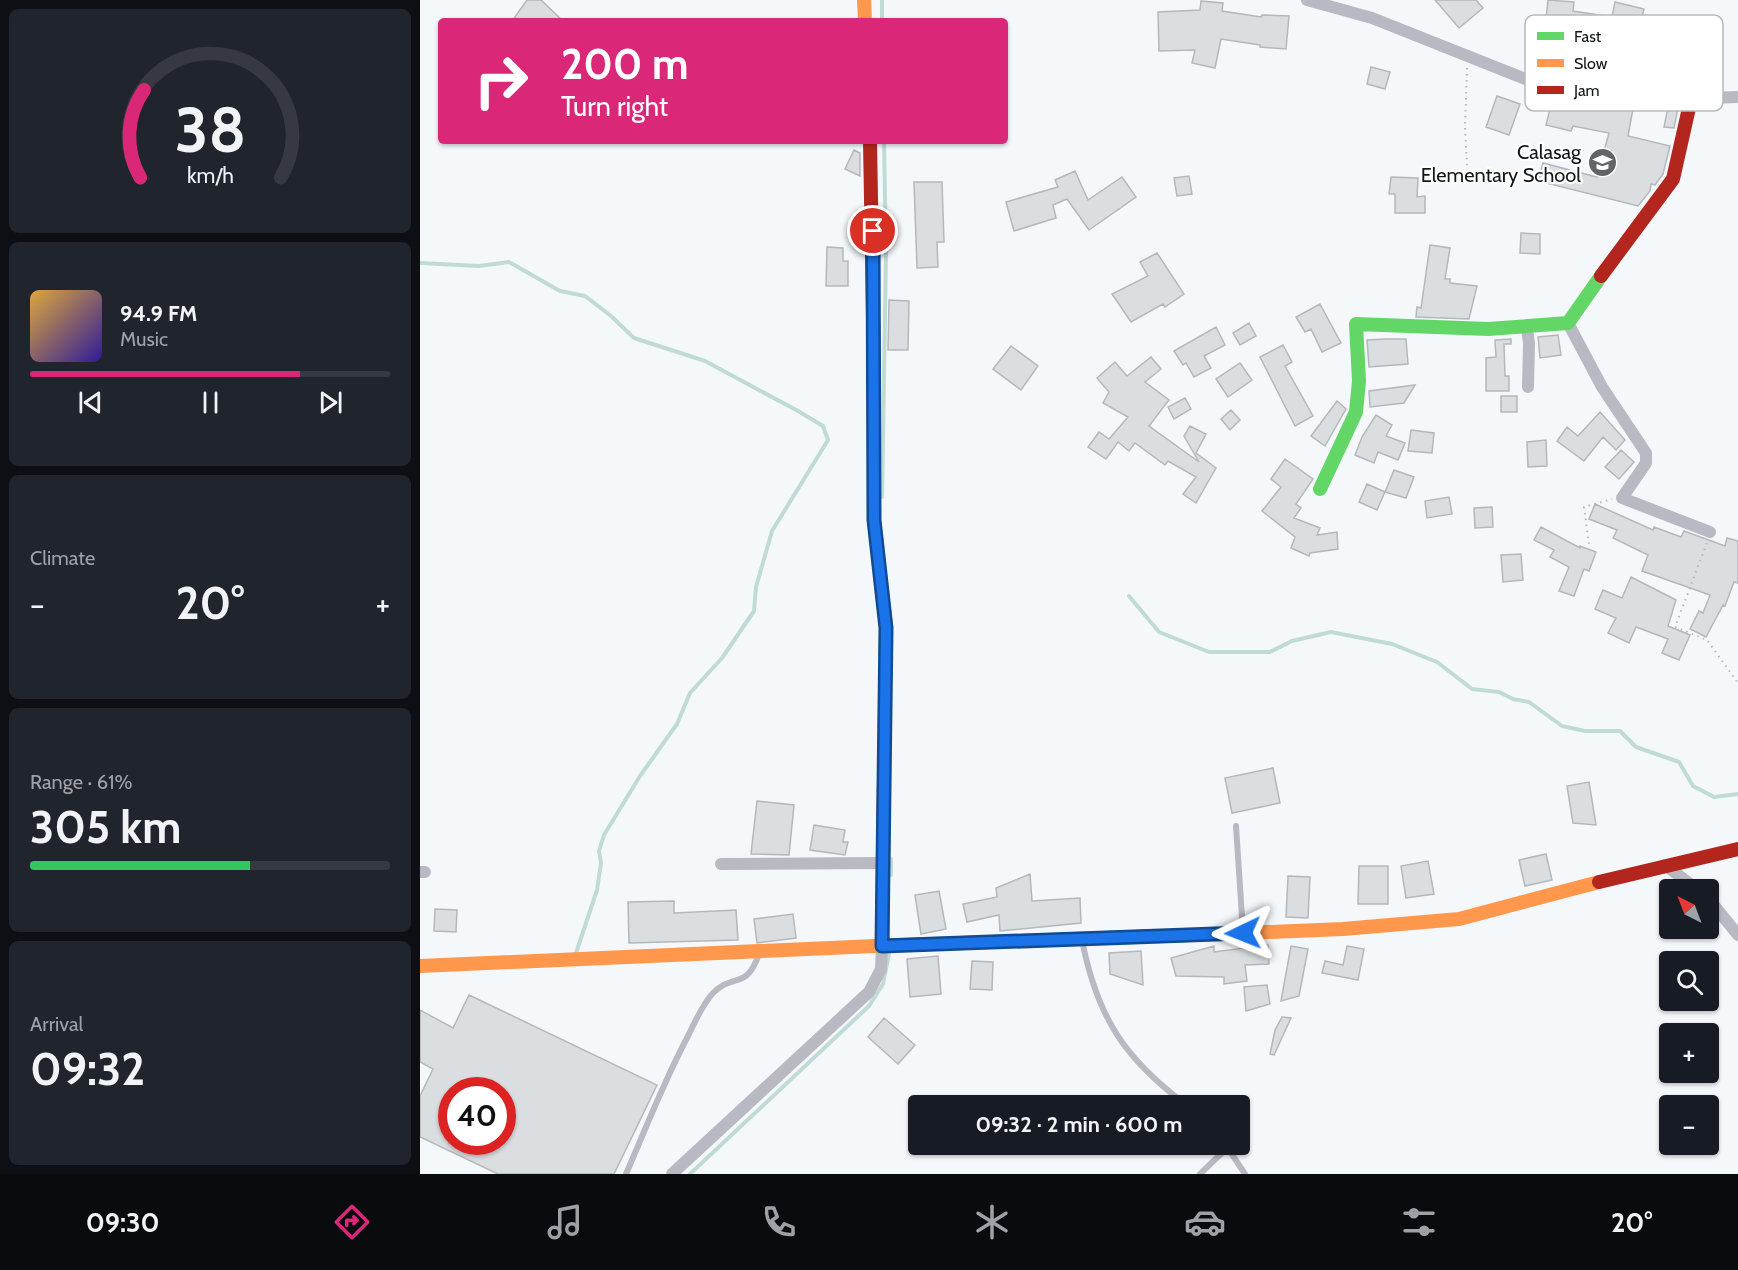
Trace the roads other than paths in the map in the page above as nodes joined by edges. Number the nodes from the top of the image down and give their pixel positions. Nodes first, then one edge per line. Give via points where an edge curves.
1 (864, 0) edge
2 (1307, 0) edge
3 (865, 18) edge
4 (1525, 79) edge
5 (1738, 97) edge
6 (1723, 98) edge
7 (1688, 111) edge
8 (870, 144) edge
9 (1568, 322) junction
10 (1527, 329) junction
11 (1528, 387) dead end
12 (1320, 489) dead end
13 (1710, 532) road end
14 (1236, 826) dead end
15 (1738, 849) edge
16 (882, 863) junction
17 (721, 864) dead end
18 (1665, 865) junction
19 (1683, 879) edge
20 (1719, 912) edge
21 (1243, 933) junction
22 (1738, 935) edge
23 (1081, 939) junction
24 (882, 946) junction
25 (759, 953) junction
26 (420, 966) edge
27 (1174, 1095) edge
28 (1218, 1155) edge
29 (1232, 1155) edge
30 (626, 1174) edge
31 (672, 1174) edge
32 (1200, 1174) edge
33 (1245, 1174) edge

1 - 3 street
2 - 4 street via 1372,18
5 - 6 street
7 - 9 street via 1673,178
8 - 16 street via 874,520 886,628
9 - 10 street
9 - 13 street via 1602,387 1647,453 1646,463 1622,498
10 - 11 street
10 - 12 street via 1485,331 1356,324 1356,412
14 - 21 lane
15 - 18 street
16 - 17 street
16 - 24 street
18 - 19 street
18 - 21 street via 1459,919
20 - 22 street
21 - 23 street
23 - 24 street
23 - 27 lane via 1090,981 1112,1028 1134,1060
24 - 25 street
24 - 31 street via 881,969 869,992
25 - 26 street
25 - 30 lane via 747,978 726,984 714,993 697,1018 670,1070
28 - 32 lane
29 - 33 lane

